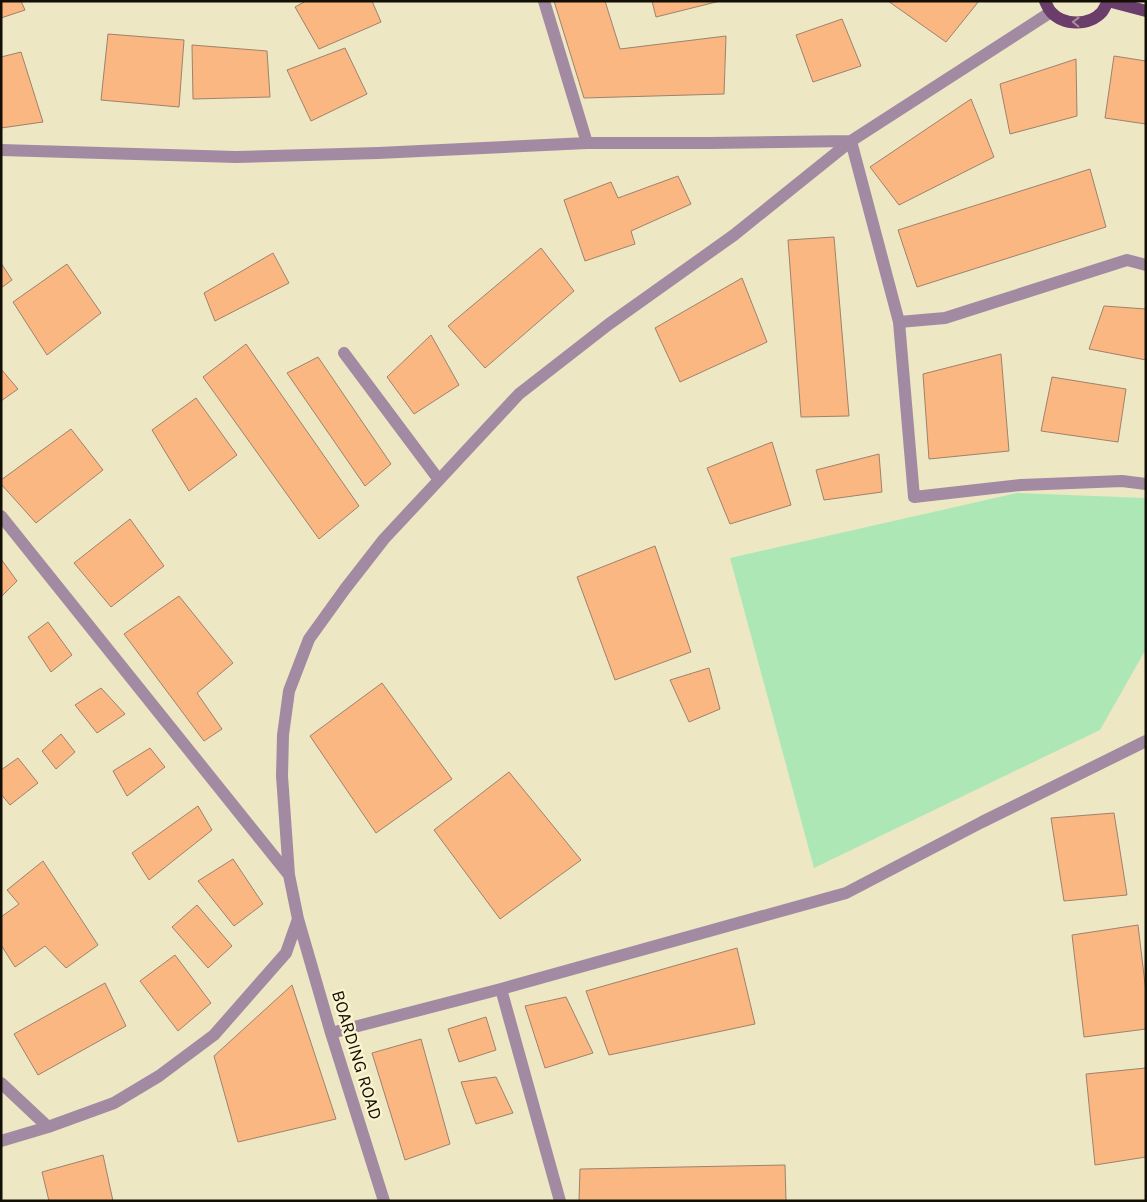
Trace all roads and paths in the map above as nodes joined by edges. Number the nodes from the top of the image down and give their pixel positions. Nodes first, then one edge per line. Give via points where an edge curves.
1 (544, 1) edge
2 (1108, 1) edge
3 (1048, 6) edge
4 (1146, 11) edge
5 (851, 141) junction
6 (587, 143) junction
7 (1, 150) edge
8 (1146, 265) edge
9 (899, 322) junction
10 (344, 353) dead end
11 (439, 480) junction
12 (1146, 484) edge
13 (1, 516) edge
14 (1146, 741) edge
15 (289, 875) junction
16 (298, 918) junction
17 (501, 989) junction
18 (331, 1033) junction
19 (1, 1083) edge
20 (48, 1127) junction
21 (1, 1141) edge
22 (384, 1201) edge
23 (560, 1201) edge

1 - 6 street
2 -> 3 main road via 1093,19 1082,23 1060,19
2 - 4 main road
3 - 5 street, BOARDING ROAD
5 - 6 street
5 - 9 street
5 - 11 street, BOARDING ROAD via 734,235 609,324 520,394
6 - 7 street via 378,154 236,156
8 - 9 street via 1127,260 945,318
9 - 12 street via 914,497 1021,485 1122,481
10 - 11 street
11 - 15 street, BOARDING ROAD via 384,540 309,639 289,691 282,735 282,776
13 - 15 street
14 - 17 street via 846,893
15 - 16 street, BOARDING ROAD
16 - 18 street, BOARDING ROAD
16 - 20 street via 286,953 214,1035 159,1076 114,1103
17 - 18 street
17 - 23 street
18 - 22 street, BOARDING ROAD
19 - 20 street
20 - 21 street

